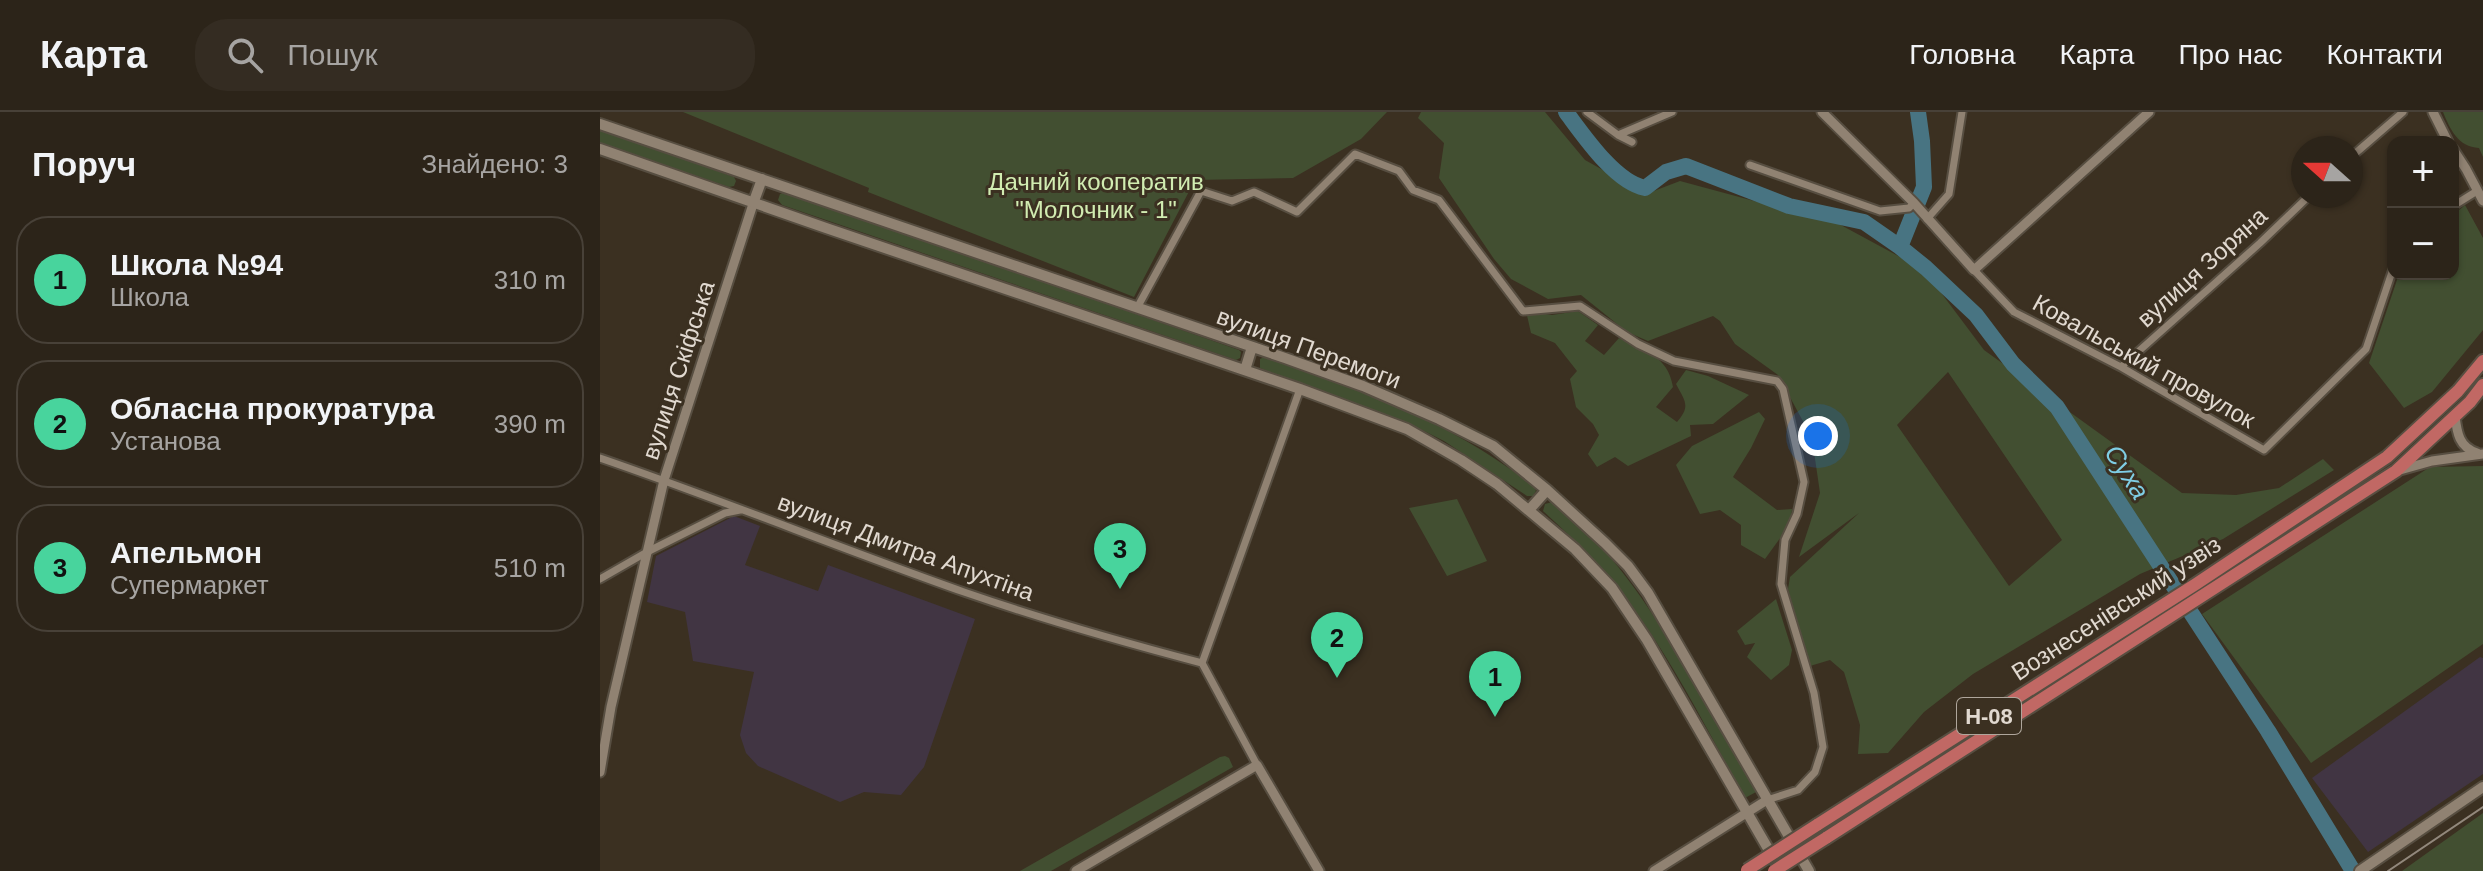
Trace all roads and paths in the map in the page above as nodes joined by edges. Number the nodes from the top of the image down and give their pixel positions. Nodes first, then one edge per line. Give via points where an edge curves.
1 (1587, 112) edge
2 (1672, 112) edge
3 (1822, 112) edge
4 (1962, 112) edge
5 (2149, 112) edge
6 (2403, 112) edge
7 (2433, 112) edge
8 (600, 124) edge
9 (1618, 135) junction
10 (2445, 136) edge
11 (1632, 142) dead end
12 (2363, 147) edge
13 (600, 149) edge
14 (2459, 158) edge
15 (1750, 165) dead end
16 (762, 179) junction
17 (2477, 191) junction
18 (754, 201) junction
19 (2483, 201) edge
20 (2459, 202) edge
21 (1914, 203) junction
22 (2296, 208) edge
23 (1926, 217) junction
24 (1974, 270) junction
25 (2389, 280) edge
26 (1137, 308) junction
27 (1252, 347) junction
28 (2483, 361) edge
29 (2121, 367) junction
30 (1245, 370) junction
31 (2483, 385) edge
32 (1300, 389) junction
33 (2455, 416) junction
34 (2482, 454) edge
35 (600, 458) edge
36 (2396, 471) junction
37 (664, 480) junction
38 (1547, 490) junction
39 (743, 509) junction
40 (1529, 510) junction
41 (647, 552) junction
42 (600, 579) edge
43 (2200, 589) junction
44 (2164, 612) junction
45 (1202, 663) junction
46 (1257, 765) junction
47 (600, 772) edge
48 (2483, 787) edge
49 (1767, 800) junction
50 (1745, 812) junction
51 (1076, 871) edge
52 (1319, 871) edge
53 (1654, 871) edge
54 (1746, 871) edge
55 (1774, 871) edge
56 (1781, 871) edge
57 (1809, 871) edge
58 (2360, 871) edge

1 - 9 street
2 - 9 street
3 - 21 street
4 - 23 street via 1949,194
5 - 24 street
6 - 12 street
7 - 10 street
8 - 16 main road, вулиця Перемоги
9 - 11 street
13 - 18 main road, вулиця Перемоги
14 - 17 street
15 - 21 street via 1880,211
16 - 18 main road
16 - 26 main road, вулиця Перемоги
17 - 19 street
17 - 20 street
18 - 30 main road, вулиця Перемоги
18 - 37 street, вулиця Скіфська
21 - 23 street
22 - 29 street, вулиця Зоряна
23 - 24 street
24 - 29 street, Ковальський провулок via 2014,312
25 - 29 street, Ковальський провулок via 2366,349 2264,450
26 - 27 main road, вулиця Перемоги
26 - 49 street via 1201,191 1232,201 1254,192 1297,212 1355,154 1399,171 1413,190 1439,200 1523,311 1580,306 1674,361 1777,381 1804,482 1785,540 1781,584 1814,693 1823,747 1815,772 1798,790
27 - 30 main road
27 - 38 main road, вулиця Перемоги via 1439,419 1493,446
28 - 43 main road, Вознесенівський узвіз / Н-08 via 2387,457
30 - 32 main road, вулиця Перемоги
31 - 33 main road, Н-08
32 - 40 main road, вулиця Перемоги via 1407,429
32 - 45 street
33 - 34 street via 2461,443
33 - 36 main road, Н-08
34 - 36 street
35 - 37 street, вулиця Дмитра Апухтіна
36 - 43 main road, Вознесенівський узвіз / Н-08
37 - 39 street, вулиця Дмитра Апухтіна
37 - 41 street, вулиця Скіфська
38 - 40 main road
38 - 49 main road, вулиця Перемоги via 1628,566 1648,593
39 - 41 street
39 - 45 street, вулиця Дмитра Апухтіна via 964,592
40 - 50 main road, вулиця Перемоги via 1612,588
41 - 42 street
41 - 47 street, вулиця Скіфська
43 - 44 main road, Вознесенівський узвіз / Н-08
44 - 54 main road, Вознесенівський узвіз / Н-08, bridge
44 - 55 main road, Вознесенівський узвіз / Н-08, bridge
45 - 46 street
46 - 51 street
46 - 52 street
48 - 58 main road
49 - 50 street
49 - 57 main road, вулиця Перемоги
50 - 53 street
50 - 56 main road, вулиця Перемоги

